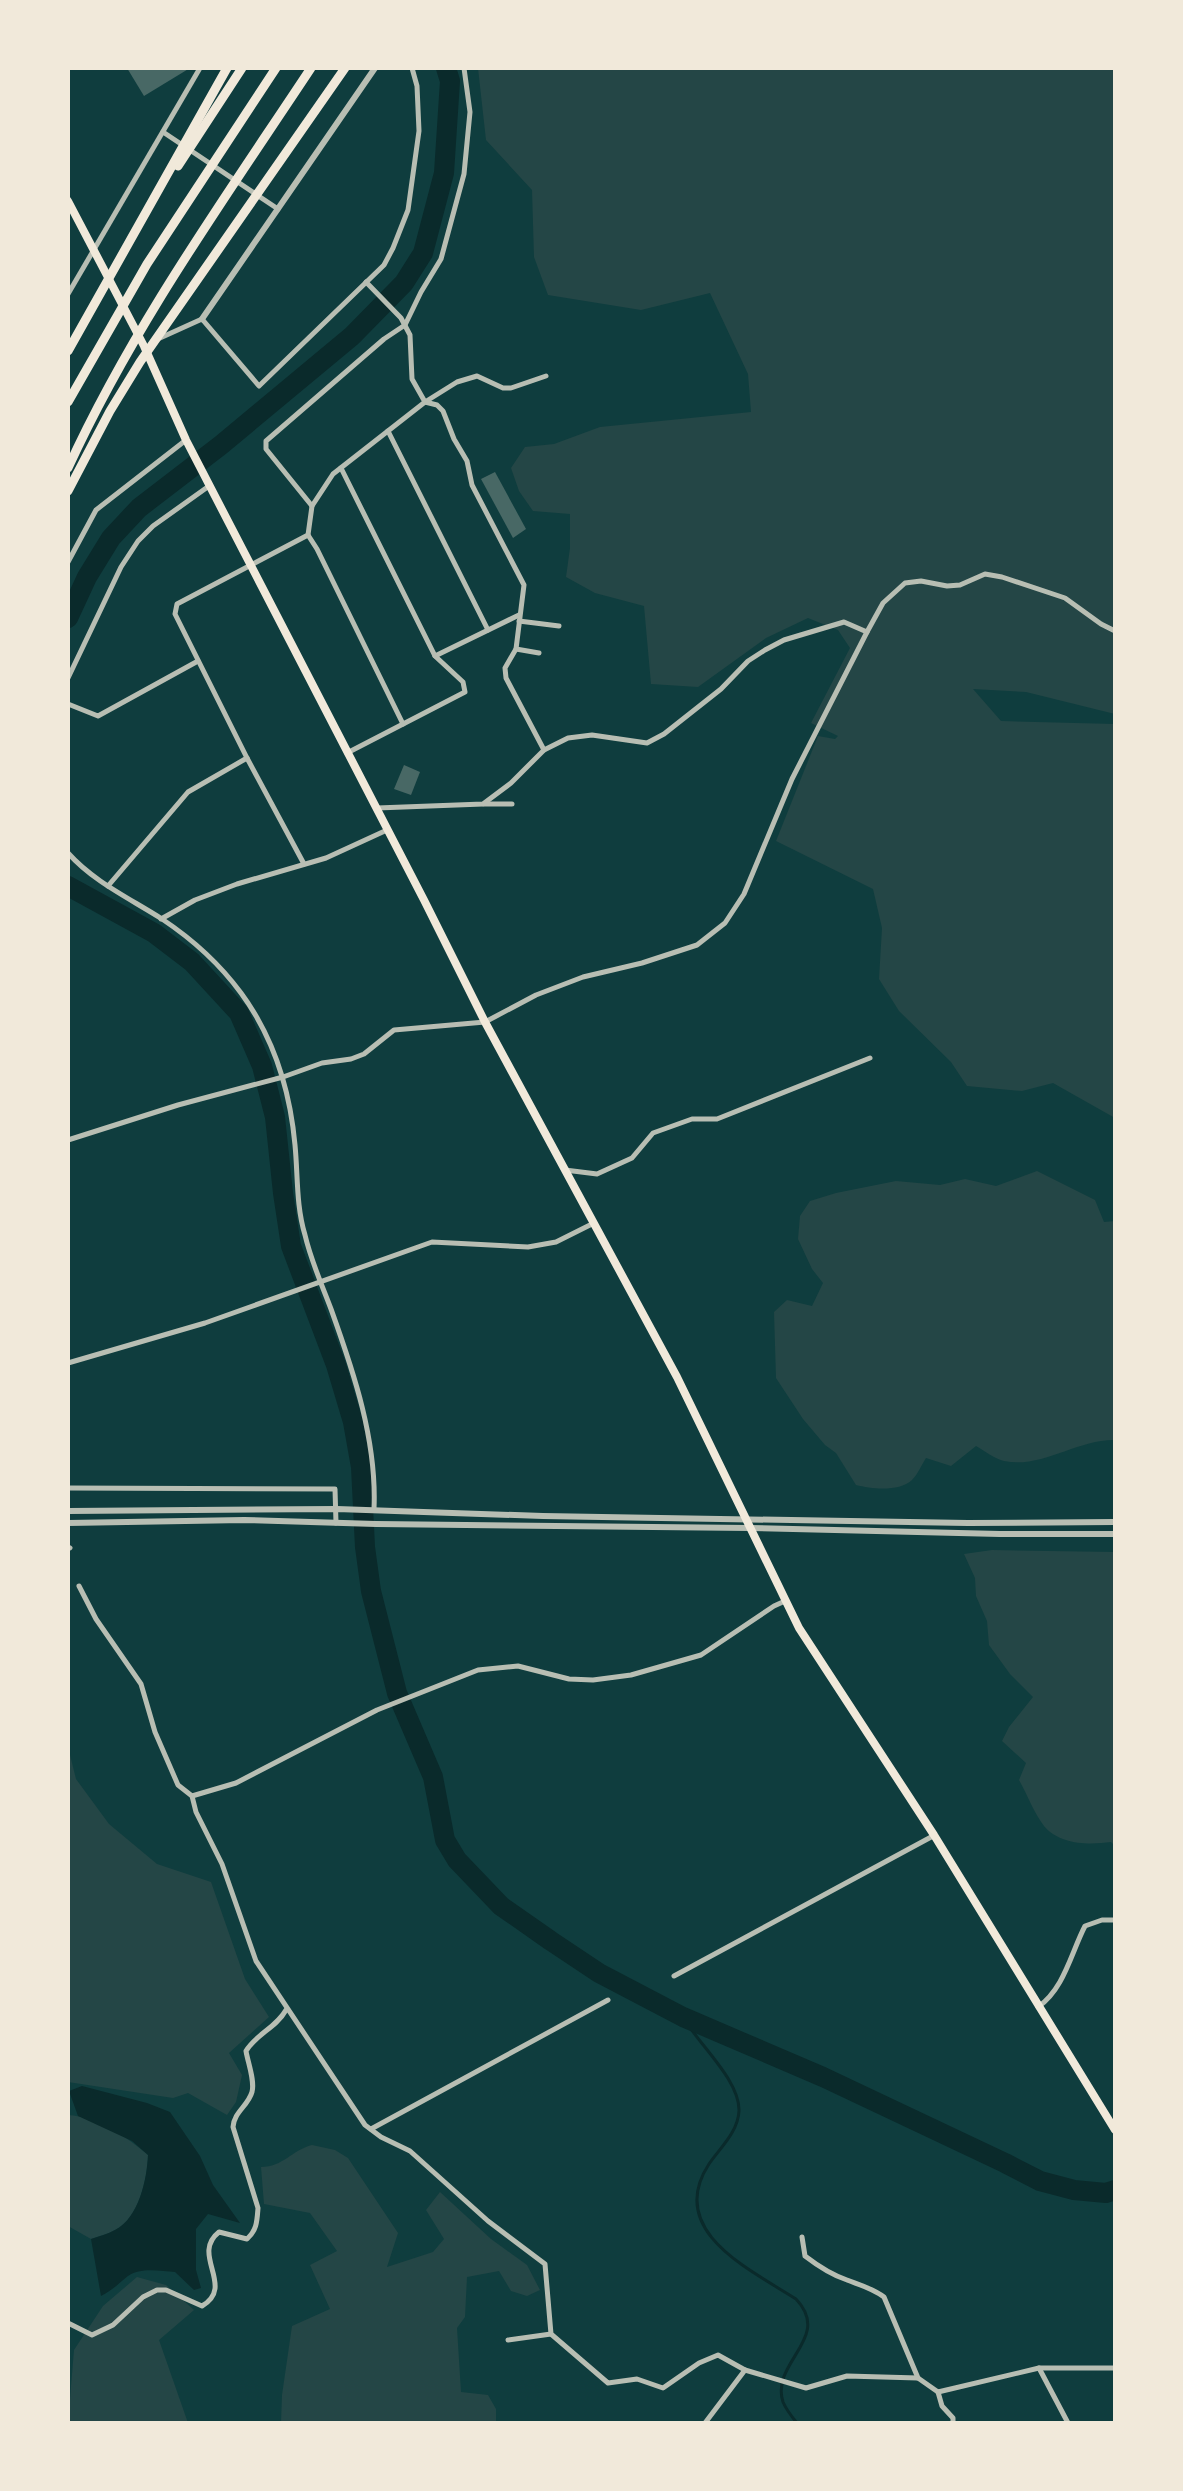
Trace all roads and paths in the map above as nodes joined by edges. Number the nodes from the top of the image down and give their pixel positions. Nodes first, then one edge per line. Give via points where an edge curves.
1 (200, 68) edge
2 (227, 68) edge
3 (242, 68) edge
4 (276, 68) edge
5 (311, 68) edge
6 (345, 68) edge
7 (375, 68) edge
8 (412, 68) edge
9 (464, 68) edge
10 (163, 132) junction
11 (68, 201) edge
12 (278, 209) junction
13 (126, 247) junction
14 (93, 251) junction
15 (366, 282) junction
16 (68, 294) edge
17 (202, 319) junction
18 (405, 325) junction
19 (144, 346) junction
20 (68, 351) edge
21 (546, 376) dead end
22 (68, 402) edge
23 (425, 402) junction
24 (388, 431) junction
25 (187, 443) junction
26 (68, 468) edge
27 (341, 468) junction
28 (208, 484) junction
29 (68, 491) edge
30 (312, 506) junction
31 (308, 535) junction
32 (68, 562) edge
33 (250, 564) junction
34 (519, 618) junction
35 (559, 626) dead end
36 (488, 630) junction
37 (1115, 631) edge
38 (867, 632) junction
39 (516, 649) junction
40 (539, 653) dead end
41 (435, 656) junction
42 (198, 661) junction
43 (68, 678) edge
44 (68, 704) edge
45 (403, 724) junction
46 (544, 750) junction
47 (346, 753) junction
48 (247, 758) junction
49 (483, 804) junction
50 (512, 804) dead end
51 (376, 808) junction
52 (388, 830) junction
53 (68, 853) edge
54 (304, 864) junction
55 (108, 886) junction
56 (161, 919) junction
57 (485, 1022) junction
58 (870, 1058) dead end
59 (283, 1077) junction
60 (68, 1140) edge
61 (565, 1170) junction
62 (594, 1223) junction
63 (321, 1281) junction
64 (68, 1363) edge
65 (68, 1488) edge
66 (337, 1509) junction
67 (374, 1509) junction
68 (68, 1511) edge
69 (745, 1518) junction
70 (1115, 1522) edge
71 (68, 1523) edge
72 (336, 1523) junction
73 (749, 1528) junction
74 (1115, 1534) edge
75 (79, 1586) dead end
76 (785, 1601) junction
77 (192, 1796) junction
78 (934, 1835) junction
79 (1115, 1920) edge
80 (674, 1976) dead end
81 (608, 2000) dead end
82 (1038, 2007) junction
83 (286, 2009) junction
84 (371, 2129) junction
85 (1115, 2130) edge
86 (802, 2237) dead end
87 (68, 2323) edge
88 (551, 2334) junction
89 (508, 2340) dead end
90 (1039, 2368) junction
91 (1115, 2368) edge
92 (745, 2370) junction
93 (918, 2378) junction
94 (938, 2392) junction
95 (705, 2423) edge
96 (953, 2423) edge
97 (1068, 2423) edge

1 - 10 street
2 - 13 highway
3 - 13 highway
4 - 22 highway via 147,264
5 - 26 highway via 144,327
6 - 29 highway via 157,336
7 - 12 street
8 - 15 street via 419,131 408,210 384,265
9 - 18 street via 470,112 464,174 441,259
10 - 12 street
10 - 14 street
11 - 14 main road
12 - 17 street
13 - 20 highway
14 - 16 street
14 - 19 main road
15 - 17 street via 259,386
15 - 18 street
17 - 19 street
18 - 23 street via 412,379
18 - 30 street via 266,441 266,449
19 - 25 main road
21 - 23 street via 511,388 467,377
23 - 24 street
23 - 34 street via 443,411 467,461 472,485 524,585
24 - 27 street
24 - 36 street
25 - 28 main road
25 - 32 street via 96,510
27 - 30 street
27 - 41 street
28 - 33 main road
28 - 43 street via 138,541
30 - 31 street
31 - 33 street
31 - 45 street
33 - 42 street via 177,604 175,614
33 - 47 main road
34 - 35 street
34 - 36 street
34 - 39 street
36 - 41 street
37 - 38 street via 1065,598 985,574 960,585 905,583 883,603
38 - 46 street via 844,622 784,640 748,661 721,689 647,743 592,735 568,738
38 - 57 street via 792,779 744,894 725,923 697,945 583,977
39 - 40 street
39 - 46 street via 505,668 506,678
41 - 45 street via 463,682 465,692
42 - 44 street via 98,716
42 - 48 street
45 - 47 street
46 - 49 street
47 - 51 main road
48 - 54 street
48 - 55 street via 188,792
49 - 50 street
49 - 51 street
51 - 52 main road
52 - 54 street
52 - 57 main road
53 - 55 street
54 - 56 street via 195,900
55 - 56 street
56 - 59 street via 202,950 240,992
57 - 59 street via 394,1030 364,1054
57 - 61 main road
58 - 61 street via 717,1119 692,1119 653,1133 632,1158 597,1174
59 - 60 street
59 - 63 street via 298,1207
61 - 62 main road
62 - 63 street via 556,1242 528,1247 432,1242
62 - 69 main road
63 - 64 street via 205,1323
63 - 67 street via 362,1403 374,1472
65 - 66 street via 335,1489
66 - 67 street
66 - 68 street
66 - 72 street
67 - 69 street
69 - 70 street
69 - 73 main road
71 - 72 street
72 - 73 street
73 - 74 street
73 - 76 main road
75 - 77 street via 141,1684 178,1785
76 - 77 street via 701,1655 645,1672 593,1680 518,1666 478,1670 377,1710 236,1783
76 - 78 main road
77 - 83 street via 256,1961
78 - 80 street
78 - 82 main road
79 - 82 street via 1085,1926 1061,1981
81 - 84 street
82 - 85 main road
83 - 84 street
83 - 87 street via 246,2051 254,2087 233,2118 233,2127 258,2208 257,2221 247,2239 219,2232 214,2237 209,2248 216,2292 212,2300 202,2306 157,2290 103,2331 92,2335
84 - 88 street via 410,2151 545,2264
86 - 93 street via 805,2256 816,2265 884,2297
88 - 89 street
88 - 92 street via 608,2383 637,2379 663,2388 718,2355
90 - 91 street
90 - 94 street
90 - 97 street
92 - 93 street via 806,2388 847,2376
92 - 95 street
93 - 94 street
94 - 96 street

